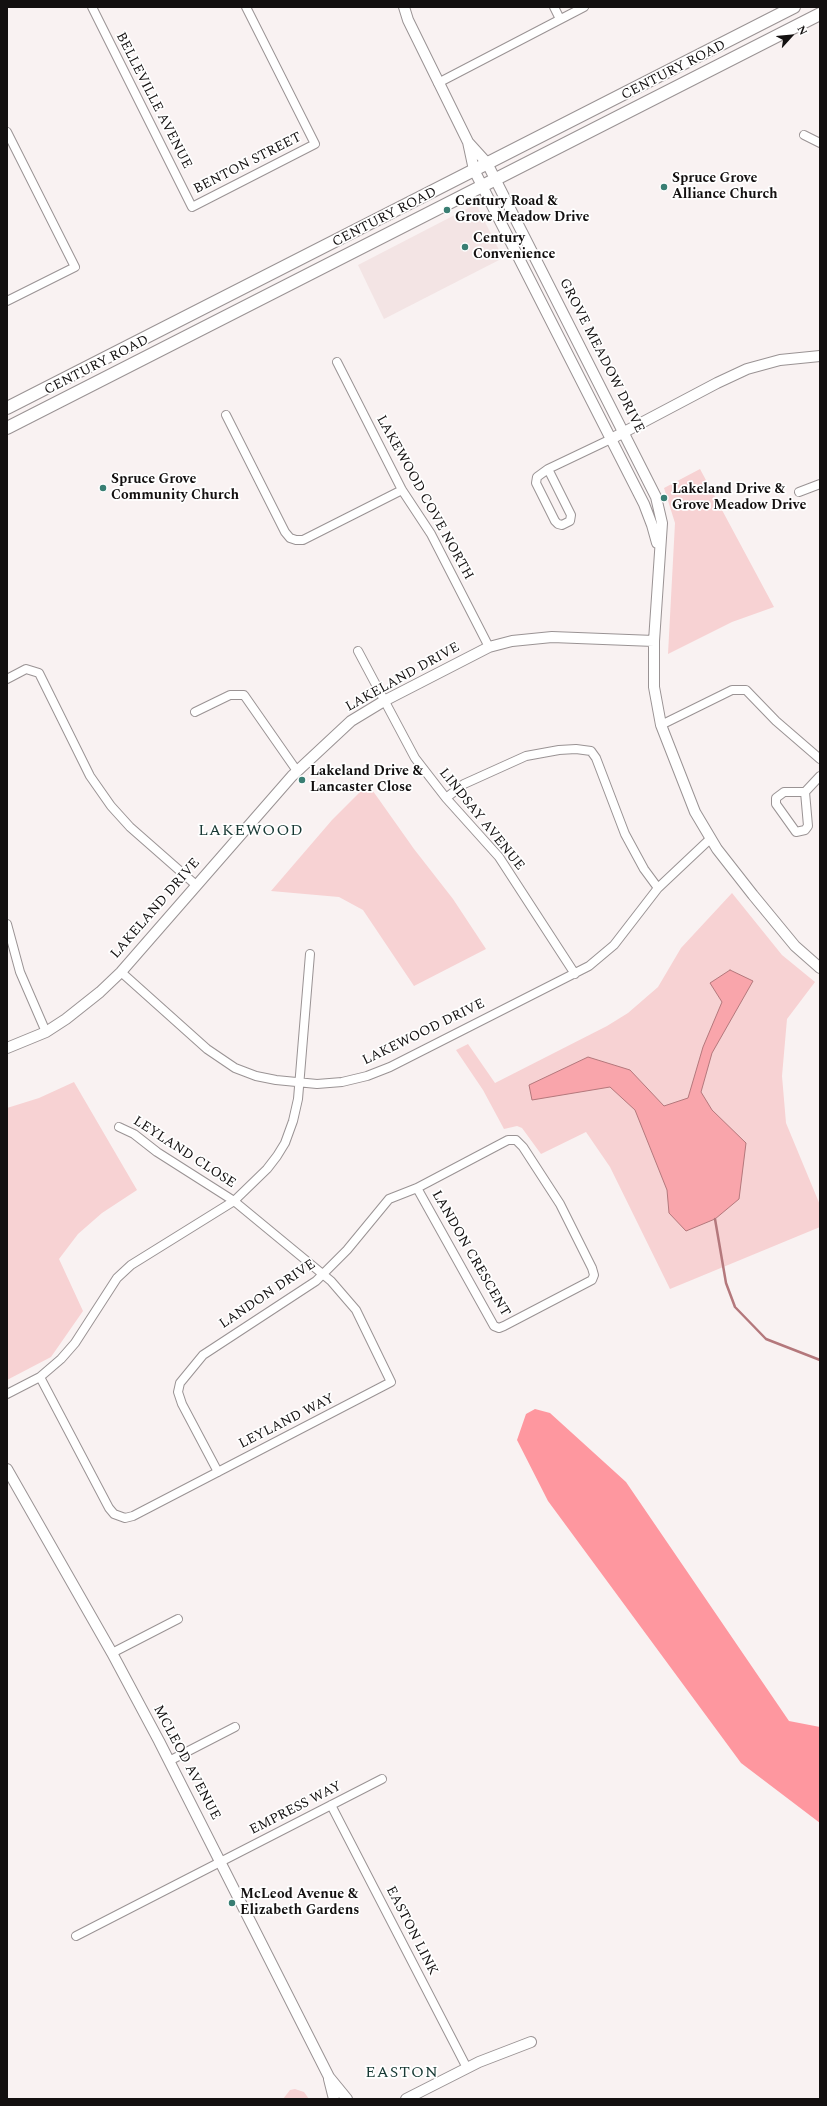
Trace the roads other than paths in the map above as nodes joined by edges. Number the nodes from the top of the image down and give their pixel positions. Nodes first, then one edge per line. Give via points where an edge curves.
1 (92, 7) edge
2 (246, 7) edge
3 (404, 7) edge
4 (554, 7) edge
5 (584, 7) edge
6 (794, 7) edge
7 (820, 14) edge
8 (560, 19) junction
9 (438, 83) junction
10 (7, 132) edge
11 (804, 135) dead end
12 (468, 142) junction
13 (820, 143) edge
14 (487, 163) junction
15 (474, 170) junction
16 (495, 179) junction
17 (483, 186) junction
18 (192, 207) joint
19 (7, 301) edge
20 (820, 356) edge
21 (337, 362) dead end
22 (7, 408) edge
23 (226, 415) dead end
24 (7, 428) edge
25 (624, 431) junction
26 (611, 439) junction
27 (548, 469) junction
28 (820, 484) edge
29 (402, 490) junction
30 (799, 492) dead end
31 (659, 551) junction
32 (654, 641) junction
33 (489, 647) junction
34 (358, 651) dead end
35 (7, 679) edge
36 (384, 701) junction
37 (196, 712) dead end
38 (661, 725) junction
39 (820, 759) edge
40 (297, 771) junction
41 (820, 776) edge
42 (805, 792) junction
43 (446, 798) junction
44 (710, 839) junction
45 (196, 885) junction
46 (658, 888) junction
47 (7, 924) edge
48 (310, 954) dead end
49 (820, 968) edge
50 (121, 972) junction
51 (575, 974) junction
52 (46, 1032) junction
53 (7, 1048) edge
54 (299, 1082) junction
55 (119, 1127) dead end
56 (512, 1140) joint
57 (417, 1188) junction
58 (234, 1201) junction
59 (324, 1274) junction
60 (40, 1377) junction
61 (7, 1394) edge
62 (7, 1469) edge
63 (218, 1472) junction
64 (178, 1619) dead end
65 (112, 1653) junction
66 (235, 1727) dead end
67 (169, 1761) junction
68 (382, 1778) dead end
69 (331, 1805) junction
70 (221, 1862) junction
71 (76, 1936) dead end
72 (532, 2042) dead end
73 (467, 2068) junction
74 (329, 2077) junction
75 (334, 2099) edge
76 (347, 2099) edge
77 (406, 2099) edge

1 - 18 street, BELLEVILLE AVENUE
2 - 18 street, BENTON STREET via 315,144
3 - 9 street
4 - 8 street
5 - 8 street
6 - 14 main road, CENTURY ROAD
7 - 16 main road, CENTURY ROAD
8 - 9 street
9 - 12 street
10 - 19 street via 75,267
11 - 13 street
12 - 14 street, GROVE MEADOW DRIVE
12 - 15 street, GROVE MEADOW DRIVE
14 - 15 main road, CENTURY ROAD
14 - 16 street, GROVE MEADOW DRIVE
15 - 17 street, GROVE MEADOW DRIVE
15 - 22 main road, CENTURY ROAD
16 - 17 main road, CENTURY ROAD
16 - 25 street, GROVE MEADOW DRIVE
17 - 24 main road, CENTURY ROAD
17 - 26 street, GROVE MEADOW DRIVE
20 - 25 street via 780,360 747,370
21 - 29 street, LAKEWOOD COVE NORTH
23 - 29 street via 290,538 303,540
25 - 26 street
25 - 31 street, GROVE MEADOW DRIVE via 656,497 662,524
26 - 27 street
26 - 31 street, GROVE MEADOW DRIVE via 644,504
27 - 27 street via 571,515 570,521 562,525 555,521 536,483 538,474
28 - 30 street
29 - 33 street, LAKEWOOD COVE NORTH via 431,534
31 - 32 street, GROVE MEADOW DRIVE
32 - 33 street, LAKELAND DRIVE via 531,638
32 - 38 street, GROVE MEADOW DRIVE via 654,687
33 - 36 street, LAKELAND DRIVE
34 - 36 street, LINDSAY AVENUE
35 - 45 street via 26,669 39,673 90,776 111,806 135,832
36 - 40 street, LAKELAND DRIVE via 351,721
36 - 43 street, LINDSAY AVENUE via 415,758
37 - 40 street via 230,695 244,695
38 - 39 street via 732,690 746,690 776,721
38 - 44 street, GROVE MEADOW DRIVE via 695,812
40 - 45 street, LAKELAND DRIVE
41 - 42 street
42 - 42 street via 784,792 776,798 776,804 796,832 805,830 808,826
43 - 46 street via 464,784 526,756 559,750 591,751 625,834 644,869
43 - 51 street, LINDSAY AVENUE via 499,857
44 - 46 street, LAKEWOOD DRIVE
44 - 49 street, GROVE MEADOW DRIVE via 796,946
45 - 50 street, LAKELAND DRIVE
46 - 51 street, LAKEWOOD DRIVE via 614,945
47 - 52 street via 20,972
48 - 54 street
50 - 52 street, LAKELAND DRIVE via 82,1007
50 - 54 street, LAKEWOOD DRIVE via 207,1049 235,1068 256,1076
51 - 54 street, LAKEWOOD DRIVE via 390,1067 367,1076 342,1082
52 - 53 street, LAKELAND DRIVE
54 - 58 street via 285,1143 267,1169
55 - 58 street, LEYLAND CLOSE via 134,1134 157,1152
56 - 57 street, LANDON DRIVE
56 - 57 street, LANDON CRESCENT via 516,1140 523,1147 560,1204 594,1275 592,1280 504,1326 494,1326
57 - 59 street, LANDON DRIVE via 389,1198
58 - 59 street, LEYLAND WAY
58 - 60 street via 131,1265 117,1278 75,1343
59 - 63 street, LANDON DRIVE via 203,1355 180,1383 178,1392 182,1404
59 - 63 street, LEYLAND WAY via 356,1310 391,1382
60 - 61 street
60 - 63 street, LEYLAND WAY via 109,1508 120,1518 133,1516
62 - 65 street, MCLEOD AVENUE
64 - 65 street
65 - 67 street, MCLEOD AVENUE
66 - 67 street
67 - 70 street, MCLEOD AVENUE
68 - 69 street, EMPRESS WAY
69 - 70 street, EMPRESS WAY
69 - 73 street, EASTON LINK
70 - 71 street, EMPRESS WAY
70 - 74 street, MCLEOD AVENUE
72 - 73 street
73 - 77 street
74 - 75 street, MCLEOD AVENUE
74 - 76 street, MCLEOD AVENUE

